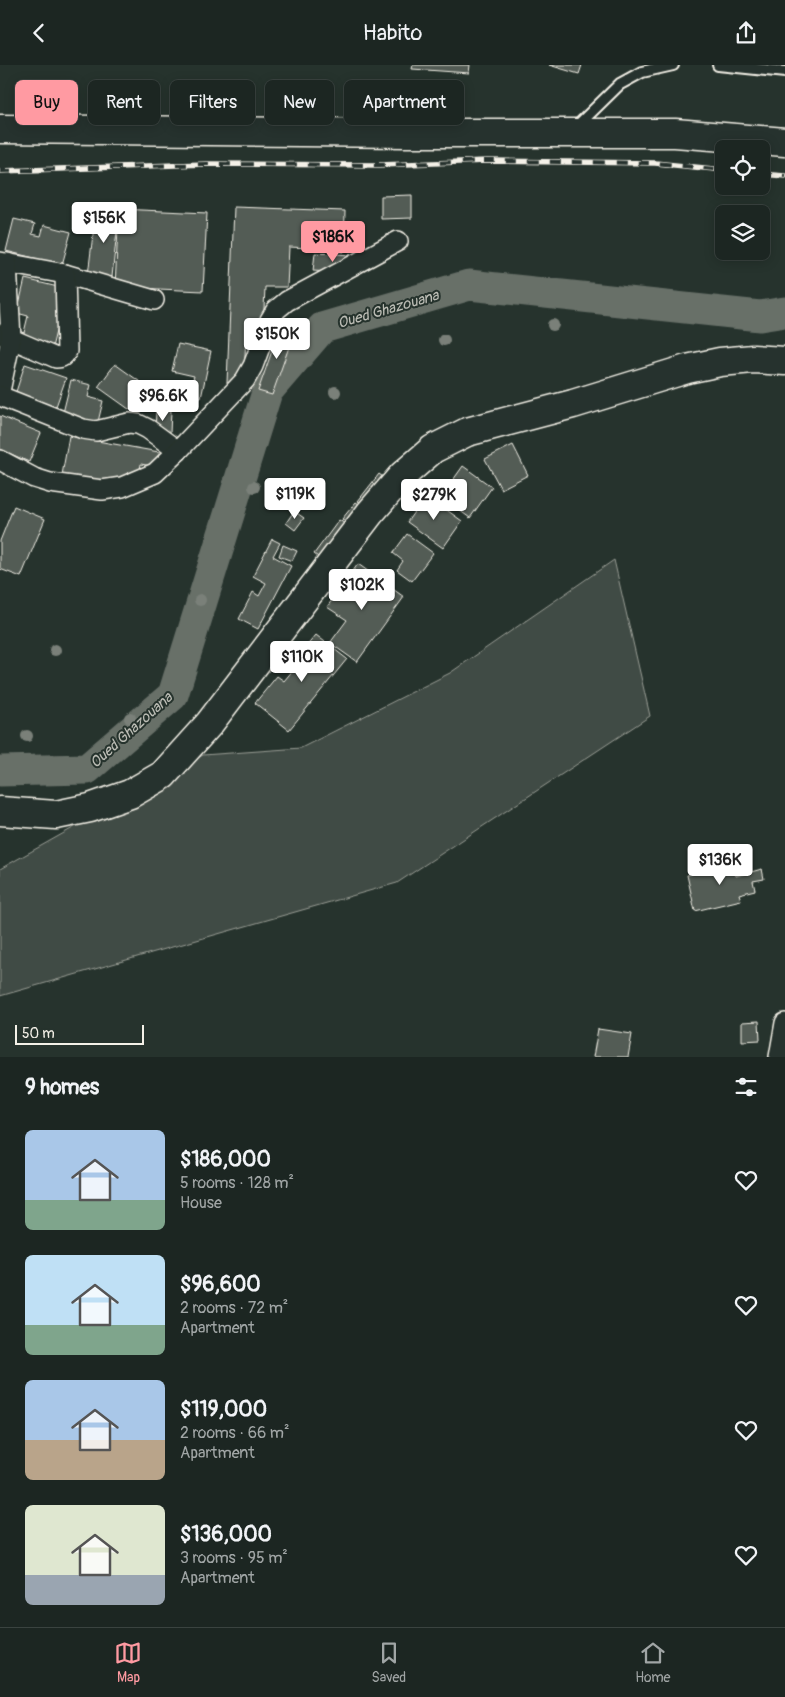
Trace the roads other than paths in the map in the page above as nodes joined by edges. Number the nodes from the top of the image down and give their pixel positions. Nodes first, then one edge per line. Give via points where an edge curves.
1 (673, 65) edge
2 (718, 65) edge
3 (785, 72) edge
4 (0, 129) edge
5 (569, 133) junction
6 (785, 142) edge
7 (398, 241) dead end
8 (4, 262) edge
9 (65, 274) junction
10 (154, 300) dead end
11 (6, 336) edge
12 (785, 361) edge
13 (0, 391) edge
14 (0, 396) edge
15 (178, 451) junction
16 (0, 459) edge
17 (0, 811) edge

1 - 5 lane via 642,71 620,83
2 - 3 lane
4 - 5 main road
5 - 6 main road via 674,133
7 - 15 street via 276,310 245,380
8 - 9 street
8 - 11 street
9 - 10 street
9 - 11 street via 67,351 64,356 56,358
11 - 13 street
12 - 17 main road via 753,359 687,369 467,432 433,449 403,475 370,513 209,724 163,775 130,794 90,809 56,815
14 - 15 street via 84,429 96,431 138,424
15 - 16 street via 154,473 122,487 102,490 50,483

